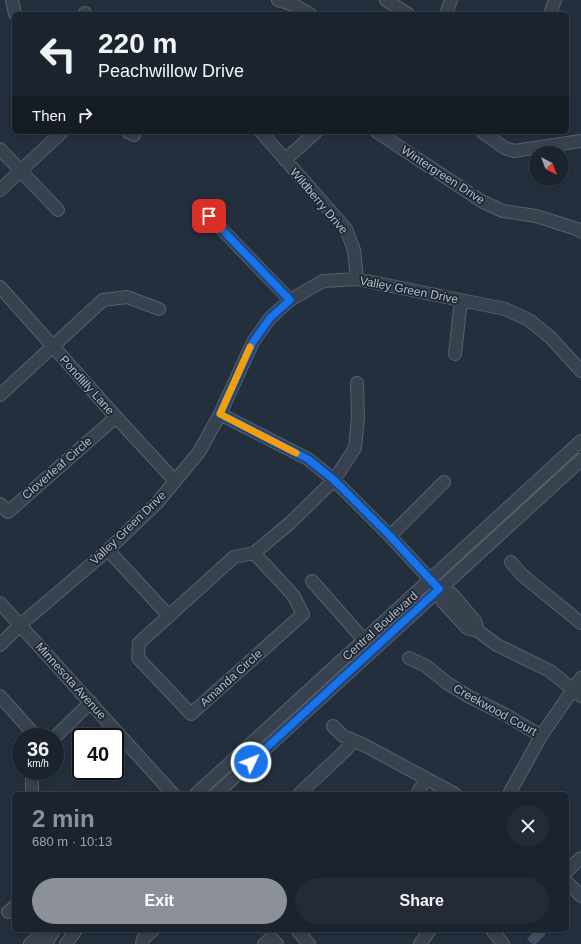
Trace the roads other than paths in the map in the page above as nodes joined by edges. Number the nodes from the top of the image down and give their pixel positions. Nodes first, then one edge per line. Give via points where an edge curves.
1 (12, 0) edge
2 (278, 0) edge
3 (386, 0) edge
4 (451, 0) edge
5 (555, 0) edge
6 (15, 12) edge
7 (306, 12) edge
8 (405, 12) edge
9 (447, 12) edge
10 (551, 12) edge
11 (60, 134) edge
12 (263, 134) edge
13 (314, 134) edge
14 (380, 134) edge
15 (485, 134) edge
16 (581, 141) edge
17 (0, 149) edge
18 (285, 160) junction
19 (21, 170) junction
20 (0, 190) edge
21 (58, 210) dead end
22 (209, 216) dead end
23 (580, 229) edge
24 (356, 279) junction
25 (1, 290) edge
26 (290, 300) junction
27 (461, 300) junction
28 (159, 309) dead end
29 (53, 347) junction
30 (455, 354) dead end
31 (578, 363) edge
32 (357, 383) dead end
33 (0, 395) edge
34 (220, 414) junction
35 (116, 417) junction
36 (581, 441) edge
37 (581, 460) edge
38 (334, 480) junction
39 (175, 481) junction
40 (444, 482) dead end
41 (0, 504) edge
42 (390, 536) junction
43 (108, 550) junction
44 (254, 554) junction
45 (511, 562) dead end
46 (430, 580) junction
47 (312, 581) dead end
48 (439, 589) junction
49 (0, 603) edge
50 (169, 616) junction
51 (581, 623) edge
52 (20, 625) junction
53 (364, 640) junction
54 (0, 645) edge
55 (409, 658) dead end
56 (581, 678) edge
57 (577, 692) edge
58 (0, 696) edge
59 (90, 702) junction
60 (333, 726) dead end
61 (28, 728) edge
62 (64, 728) edge
63 (541, 736) junction
64 (353, 741) junction
65 (426, 779) junction
66 (32, 780) edge
67 (32, 792) edge
68 (171, 792) edge
69 (198, 792) edge
70 (218, 792) edge
71 (301, 792) edge
72 (418, 792) edge
73 (451, 792) edge
74 (510, 792) edge
75 (581, 858) edge
76 (569, 869) edge
77 (569, 884) edge
78 (581, 896) edge
79 (45, 932) edge
80 (53, 932) edge
81 (75, 932) edge
82 (151, 932) edge
83 (299, 932) edge
84 (428, 932) edge
85 (494, 932) edge
86 (30, 944) edge
87 (46, 944) edge
88 (66, 944) edge
89 (142, 944) edge
90 (264, 944) edge
91 (277, 944) edge
92 (309, 944) edge
93 (414, 944) edge
94 (420, 944) edge
95 (503, 944) edge

1 - 6 street
2 - 7 street
3 - 8 street
4 - 9 street
5 - 10 street
11 - 19 street
12 - 18 street, Wildberry Drive
13 - 18 street
14 - 23 street, Wintergreen Drive via 483,202 503,211 536,216
15 - 16 street via 510,150
17 - 19 street
18 - 24 street, Wildberry Drive via 346,229 354,250
19 - 20 street
19 - 21 street
22 - 26 street
24 - 26 street, Valley Green Drive via 323,281
24 - 27 street, Valley Green Drive
25 - 29 street, Pondlilly Lane
26 - 34 street, Valley Green Drive via 270,318 253,342
27 - 30 street
27 - 31 street, Valley Green Drive via 505,309 529,320
28 - 29 street via 127,297 103,300
29 - 33 street
29 - 35 street, Pondlilly Lane
32 - 38 street via 356,448
34 - 38 street via 308,459
34 - 39 street, Valley Green Drive via 199,452
35 - 39 street, Pondlilly Lane
35 - 41 street, Cloverleaf Circle via 8,512
36 - 46 street, Central Boulevard
37 - 48 street, Central Boulevard
38 - 42 street
38 - 44 street
39 - 43 street, Valley Green Drive via 157,503
40 - 42 street
42 - 46 street
43 - 50 street
43 - 52 street, Valley Green Drive
44 - 50 street, Amanda Circle via 234,557
44 - 50 street, Amanda Circle via 293,595 303,614 190,714 138,658 139,643
45 - 51 street via 522,575
46 - 48 street
46 - 53 street, Central Boulevard
47 - 53 street
48 - 57 street via 452,594 475,621 478,631 497,645 550,671
48 - 70 street, Central Boulevard
49 - 52 street, Minnesota Avenue
52 - 54 street, Valley Green Drive
52 - 59 street, Minnesota Avenue
53 - 69 street, Central Boulevard
55 - 63 street, Creekwood Court via 426,666 468,696
56 - 57 street
57 - 63 street
58 - 61 street
59 - 62 street
59 - 68 street, Minnesota Avenue
60 - 64 street
63 - 74 street
64 - 65 street
64 - 71 street
65 - 72 street
65 - 73 street
66 - 67 street
75 - 76 street
77 - 78 street
79 - 86 street
80 - 87 street
81 - 88 street
82 - 89 street via 143,939
83 - 92 street
84 - 93 street
84 - 94 street
85 - 95 street
90 - 91 street via 271,938

